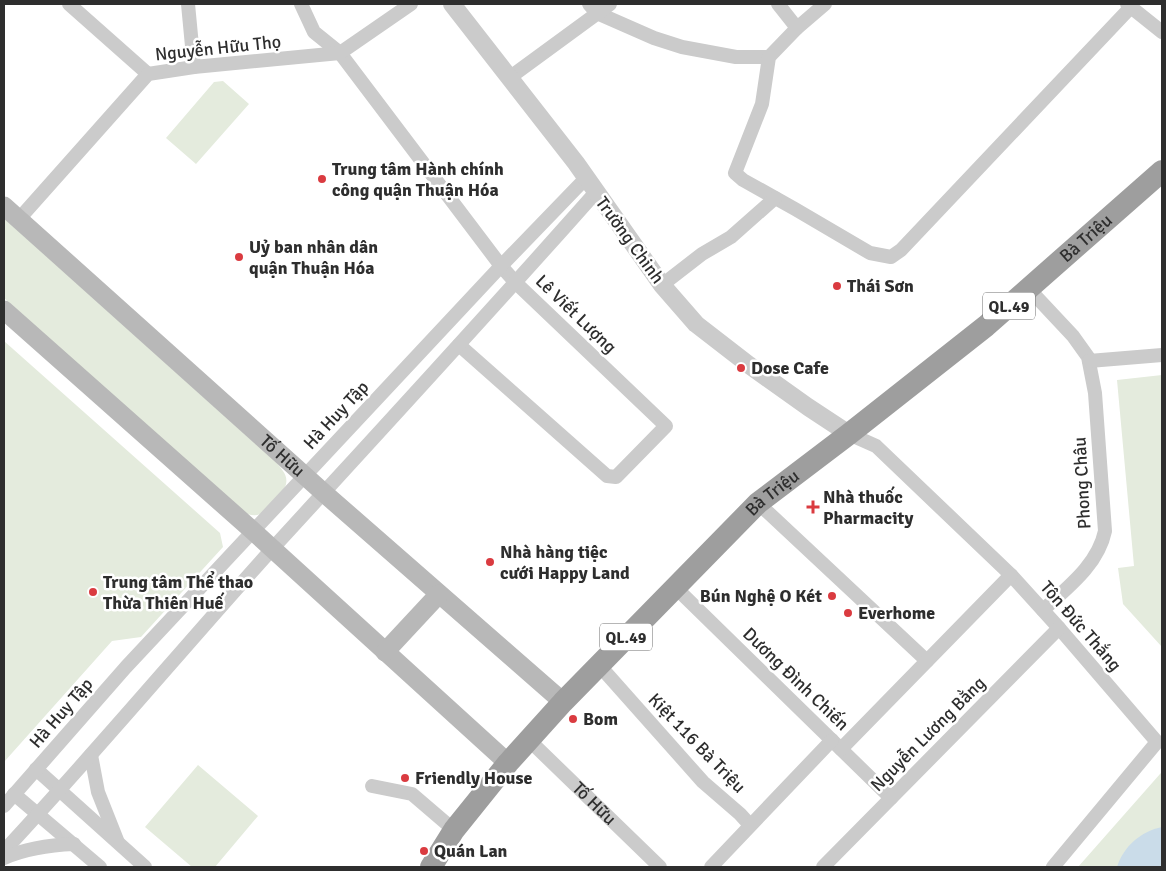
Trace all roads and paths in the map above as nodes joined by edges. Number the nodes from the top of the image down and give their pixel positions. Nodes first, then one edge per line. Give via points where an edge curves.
1 (69, 4) edge
2 (188, 4) edge
3 (301, 4) edge
4 (410, 4) edge
5 (452, 4) edge
6 (610, 4) edge
7 (778, 4) edge
8 (825, 4) edge
9 (1129, 5) edge
10 (593, 9) edge
11 (797, 28) junction
12 (1162, 32) edge
13 (340, 53) junction
14 (769, 57) junction
15 (194, 67) junction
16 (148, 74) junction
17 (509, 78) junction
18 (1162, 170) edge
19 (586, 178) junction
20 (596, 192) junction
21 (775, 198) junction
22 (4, 206) edge
23 (19, 220) junction
24 (501, 266) junction
25 (516, 283) junction
26 (662, 284) junction
27 (1029, 289) junction
28 (4, 310) edge
29 (459, 345) junction
30 (1162, 355) edge
31 (1089, 361) junction
32 (850, 434) junction
33 (305, 475) junction
34 (324, 493) junction
35 (758, 502) junction
36 (253, 531) junction
37 (272, 549) junction
38 (1011, 575) junction
39 (675, 586) junction
40 (439, 594) junction
41 (1043, 610) junction
42 (1059, 628) junction
43 (385, 652) junction
44 (927, 662) junction
45 (599, 665) junction
46 (563, 702) junction
47 (529, 740) junction
48 (1160, 742) edge
49 (837, 745) junction
50 (91, 755) junction
51 (508, 763) junction
52 (36, 769) junction
53 (372, 786) dead end
54 (59, 790) junction
55 (14, 794) junction
56 (891, 798) junction
57 (4, 806) edge
58 (38, 814) junction
59 (750, 825) junction
60 (454, 830) junction
61 (74, 844) junction
62 (119, 845) junction
63 (4, 851) edge
64 (4, 858) edge
65 (100, 867) edge
66 (145, 867) edge
67 (431, 867) edge
68 (660, 867) edge
69 (711, 867) edge
70 (823, 867) edge
71 (1053, 867) edge

1 - 16 street
2 - 15 street
3 - 13 street, Lê Viết Lượng via 314,32
4 - 13 street, Nguyễn Hữu Thọ
5 - 17 street, Trường Chinh
6 - 10 street
7 - 11 street
8 - 11 street
9 - 12 street
9 - 21 street via 908,244 891,257 870,253
10 - 14 street via 654,38 682,47 736,57
10 - 17 street
11 - 14 street
13 - 15 street, Nguyễn Hữu Thọ
13 - 24 street, Lê Viết Lượng
14 - 21 street via 762,104 735,173
15 - 16 street, Nguyễn Hữu Thọ
16 - 23 street, Nguyễn Hữu Thọ
17 - 19 street, Trường Chinh
18 - 27 highway, Bà Triệu / QL.49
19 - 20 street, Trường Chinh
19 - 24 street, Hà Huy Tập
20 - 25 street
20 - 26 street, Trường Chinh
21 - 26 street via 731,237
22 - 23 main road, Tố Hữu
23 - 33 main road, Tố Hữu
24 - 25 street, Lê Viết Lượng
24 - 33 street, Hà Huy Tập
25 - 29 street
25 - 29 street, Lê Viết Lượng via 666,426 616,477 607,476
26 - 32 street, Trường Chinh via 696,324
27 - 31 street, Phong Châu via 1073,336
27 - 32 highway, Bà Triệu / QL.49
28 - 36 main road
29 - 34 street
30 - 31 street
31 - 41 street, Phong Châu via 1095,393 1105,531 1092,562
32 - 35 highway, Bà Triệu / QL.49
32 - 38 street, Tôn Đức Thắng via 876,446
33 - 34 main road, Tố Hữu
33 - 36 street, Hà Huy Tập
34 - 37 street
34 - 40 main road, Tố Hữu
35 - 39 highway, Bà Triệu / QL.49
35 - 44 street
36 - 37 main road
36 - 52 street, Hà Huy Tập
37 - 43 main road
37 - 50 street
38 - 41 street, Tôn Đức Thắng
38 - 44 street
39 - 45 highway, Bà Triệu / QL.49
39 - 49 street, Dương Đình Chiến
40 - 43 main road
40 - 46 main road, Tố Hữu
41 - 42 street, Tôn Đức Thắng
42 - 48 street, Tôn Đức Thắng
42 - 56 street, Nguyễn Lương Bằng
43 - 51 main road
44 - 49 street
45 - 46 highway, Bà Triệu / QL.49
45 - 59 street, Kiệt 116 Bà Triệu via 703,782
46 - 47 highway, Bà Triệu / QL.49
47 - 51 highway, Bà Triệu / QL.49
47 - 68 street, Tố Hữu
48 - 71 street, Tôn Đức Thắng
49 - 56 street, Dương Đình Chiến
49 - 59 street
50 - 54 street
50 - 62 street, Hà Huy Tập via 98,792
51 - 60 highway, Bà Triệu / QL.49
52 - 54 street, Hà Huy Tập
52 - 55 street, Hà Huy Tập
53 - 60 street via 412,794
54 - 58 street
54 - 62 street, Hà Huy Tập
55 - 57 street, Hà Huy Tập
55 - 58 street
56 - 70 street, Nguyễn Lương Bằng
58 - 61 street
58 - 63 street
59 - 69 street
60 - 67 highway, Bà Triệu / QL.49
61 - 64 street via 40,846
61 - 65 street
62 - 66 street, Hà Huy Tập

